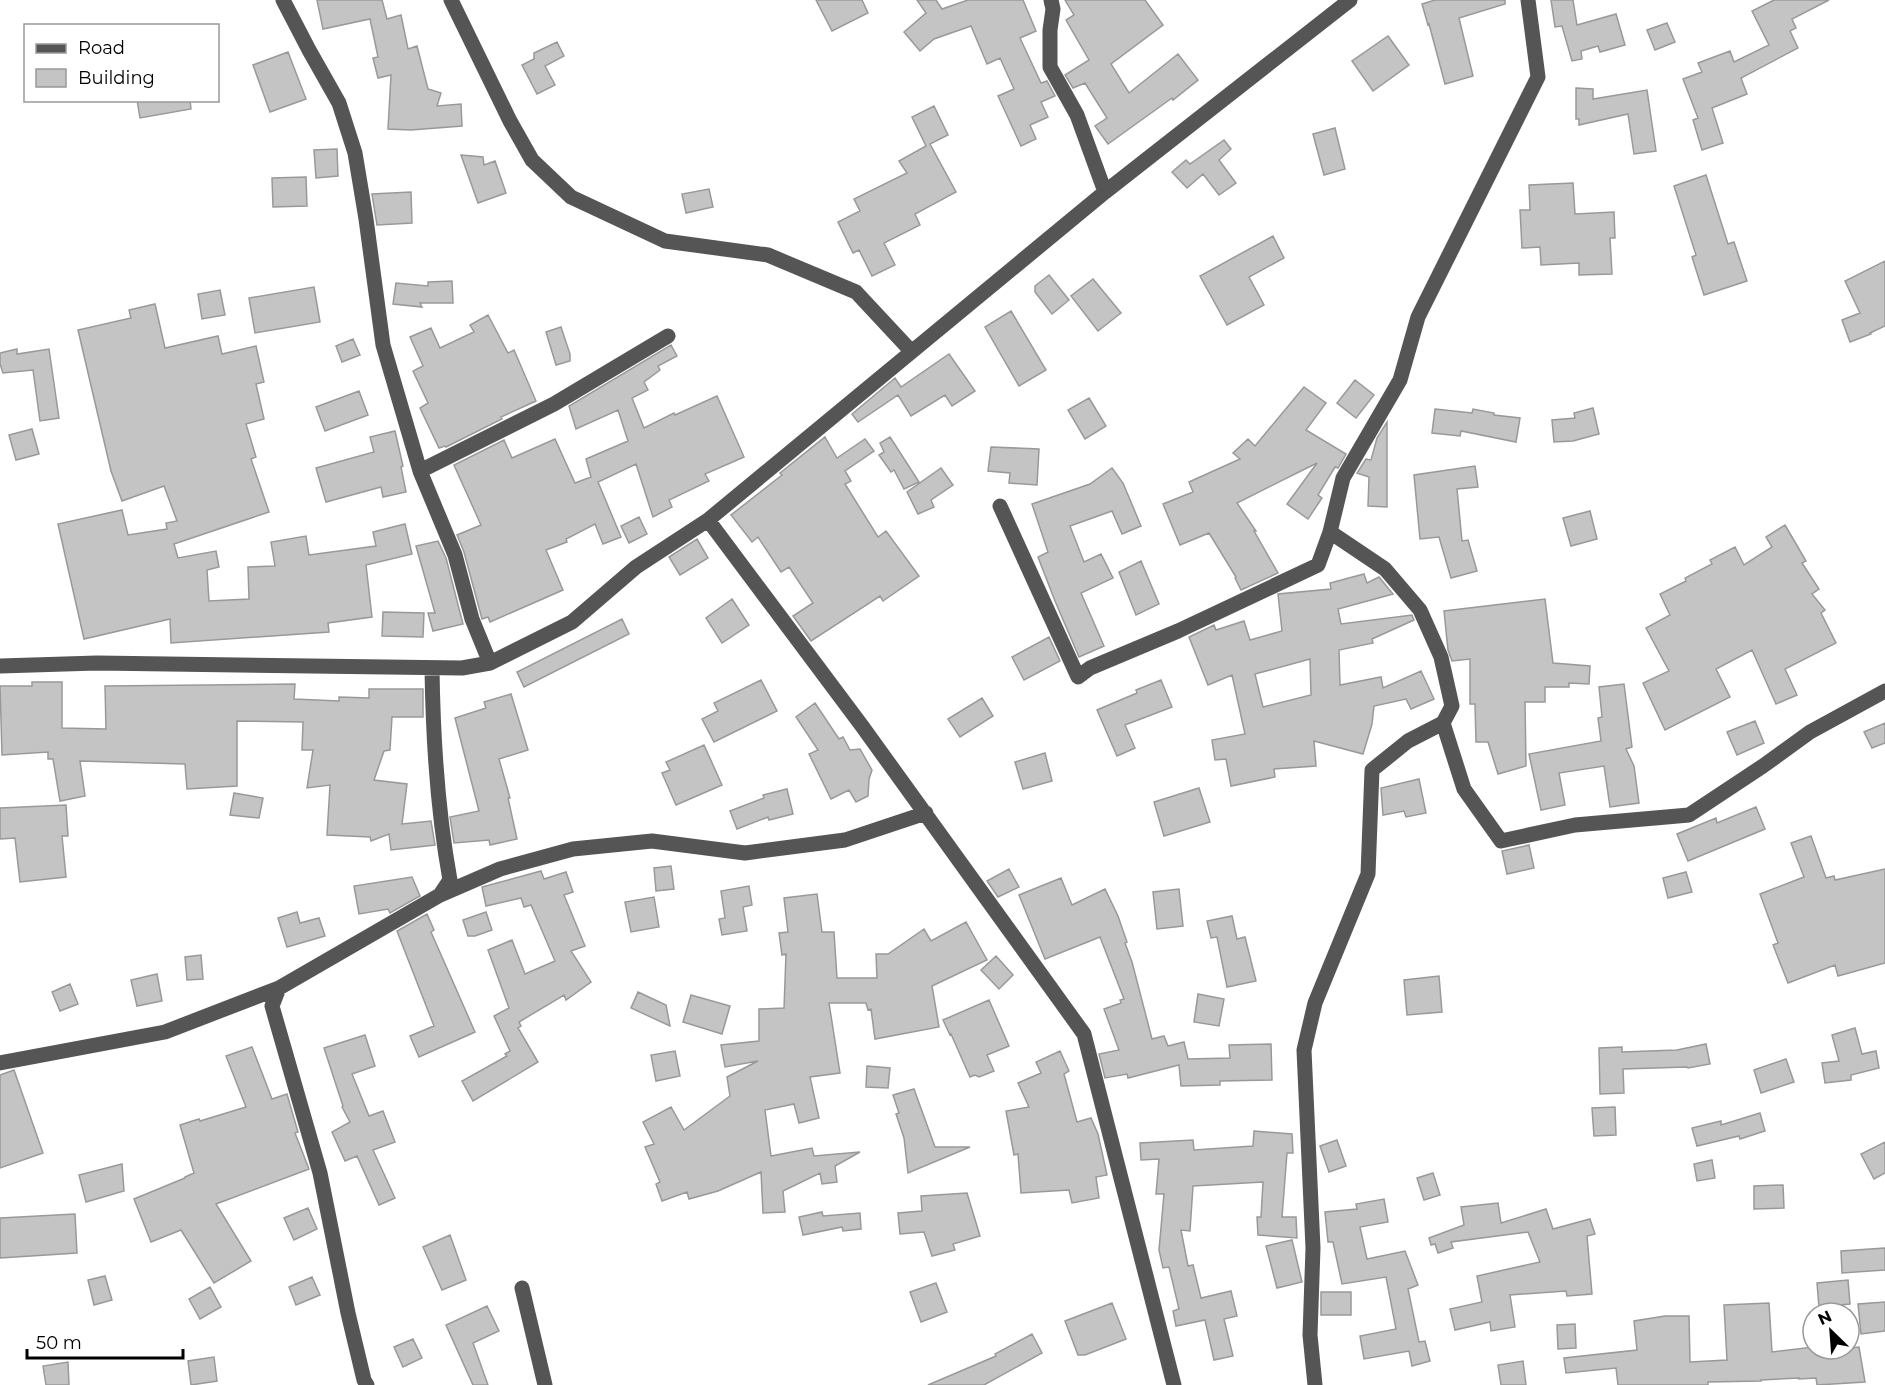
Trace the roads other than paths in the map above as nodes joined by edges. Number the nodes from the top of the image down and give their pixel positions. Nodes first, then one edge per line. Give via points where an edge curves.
1 (283, 0) edge
2 (451, 0) edge
3 (1051, 0) edge
4 (1350, 0) edge
5 (1528, 0) edge
6 (1105, 192) junction
7 (668, 336) dead end
8 (911, 351) junction
9 (420, 471) junction
10 (1000, 506) dead end
11 (708, 520) junction
12 (1330, 532) junction
13 (490, 663) junction
14 (0, 666) edge
15 (432, 668) junction
16 (1885, 691) edge
17 (1443, 723) junction
18 (926, 813) junction
19 (440, 895) junction
20 (279, 988) junction
21 (0, 1063) edge
22 (522, 1288) dead end
23 (367, 1385) edge
24 (545, 1385) edge
25 (1174, 1385) edge
26 (1315, 1385) edge

1 - 9 street via 339,103 355,153 383,345
2 - 8 street via 532,160 571,197 665,241 768,255 856,292
3 - 6 street via 1050,68 1077,115
4 - 6 street
5 - 12 street via 1538,77 1419,317 1400,380 1343,478
6 - 8 street
7 - 9 street via 554,404
8 - 11 street
9 - 13 street via 455,555 472,619
10 - 12 street via 1078,677 1090,668 1318,565
11 - 13 street via 636,567 572,622
11 - 18 street
12 - 17 street via 1385,569 1420,610 1440,657 1452,706
13 - 15 street
14 - 15 street via 97,663
15 - 19 street via 433,747 450,880
16 - 17 street via 1810,732 1689,815 1575,825 1501,841 1464,789
17 - 26 street via 1408,741 1372,770 1368,874 1315,1003 1305,1050 1313,1248 1310,1335
18 - 19 street via 845,840 745,853 652,841 573,849 500,869
18 - 25 street via 1084,1034
19 - 20 street
20 - 21 street via 165,1032
20 - 23 street via 272,1006 320,1173
22 - 24 street

